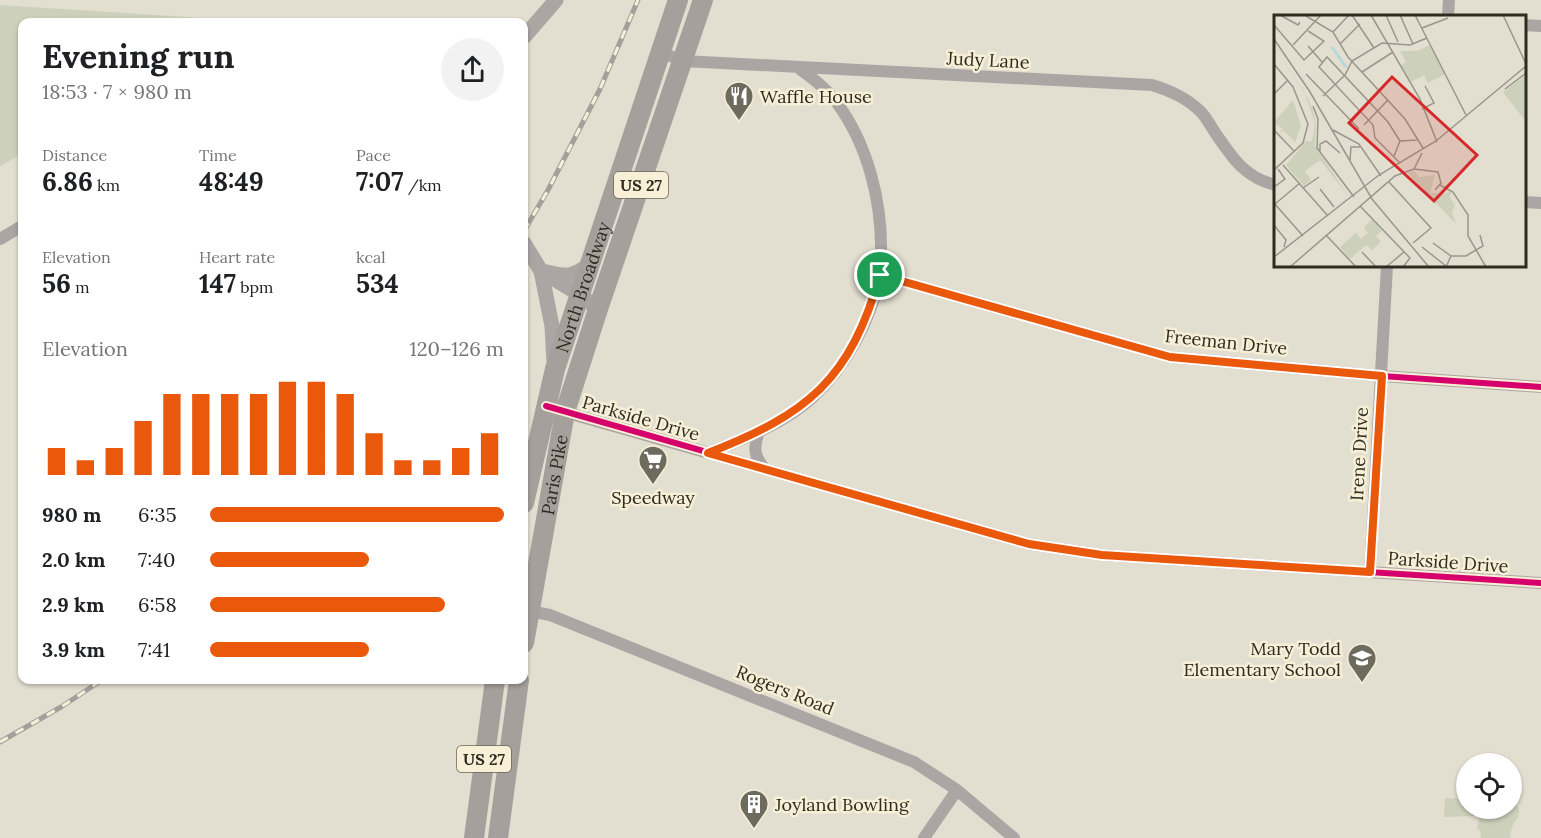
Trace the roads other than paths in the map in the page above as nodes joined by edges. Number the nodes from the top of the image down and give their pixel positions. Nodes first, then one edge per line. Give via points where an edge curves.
1 (556, 0) edge
2 (678, 0) edge
3 (703, 0) edge
4 (1449, 0) edge
5 (1448, 15) edge
6 (1526, 25) edge
7 (1541, 26) edge
8 (528, 32) edge
9 (660, 52) junction
10 (683, 61) junction
11 (799, 69) junction
12 (1274, 185) edge
13 (1526, 202) edge
14 (1541, 203) edge
15 (18, 229) edge
16 (0, 240) edge
17 (528, 250) edge
18 (589, 265) junction
19 (1387, 267) edge
20 (541, 271) junction
21 (880, 275) junction
22 (546, 294) junction
23 (577, 302) junction
24 (598, 309) junction
25 (555, 369) junction
26 (1382, 376) junction
27 (1541, 387) edge
28 (556, 409) junction
29 (759, 432) junction
30 (708, 453) junction
31 (765, 469) junction
32 (528, 491) edge
33 (1370, 572) junction
34 (1541, 583) edge
35 (528, 597) edge
36 (528, 610) edge
37 (494, 684) edge
38 (518, 684) edge
39 (957, 790) junction
40 (474, 838) edge
41 (498, 838) edge
42 (924, 838) edge
43 (1014, 838) edge

1 - 8 street
2 - 9 highway, North Broadway / US 27
3 - 10 highway, North Broadway / US 27
4 - 5 street
6 - 7 street
9 - 10 street, Judy Lane
9 - 18 highway, North Broadway / US 27
10 - 11 street, Judy Lane
10 - 24 highway, North Broadway / US 27
11 - 12 street, Judy Lane via 1152,85 1178,94 1202,112 1249,175
11 - 21 street via 837,103 860,145 877,200
13 - 14 street
15 - 16 street
17 - 20 street
18 - 20 street via 576,274 563,276
18 - 23 highway, North Broadway / US 27
19 - 26 street, Irene Drive
20 - 22 street
20 - 23 street
21 - 26 street, Freeman Drive via 1170,357
21 - 29 street via 863,326 841,364 811,398
22 - 23 street via 560,304
22 - 25 street
23 - 24 street
23 - 25 highway, North Broadway / US 27
24 - 28 highway, Paris Pike / US 27
25 - 28 highway, North Broadway / US 27
26 - 27 street, Freeman Drive
26 - 33 street, Irene Drive
28 - 30 street, Parkside Drive
28 - 32 highway, Paris Pike / US 27
28 - 35 highway, Paris Pike / US 27
29 - 30 street
29 - 31 street via 754,452
30 - 31 street, Parkside Drive
31 - 33 street, Parkside Drive via 1029,544 1102,555
33 - 34 street, Parkside Drive
36 - 39 street, Rogers Road via 550,615 914,762
37 - 40 highway, US 27
38 - 41 highway, US 27
39 - 42 street
39 - 43 street, Rogers Road

